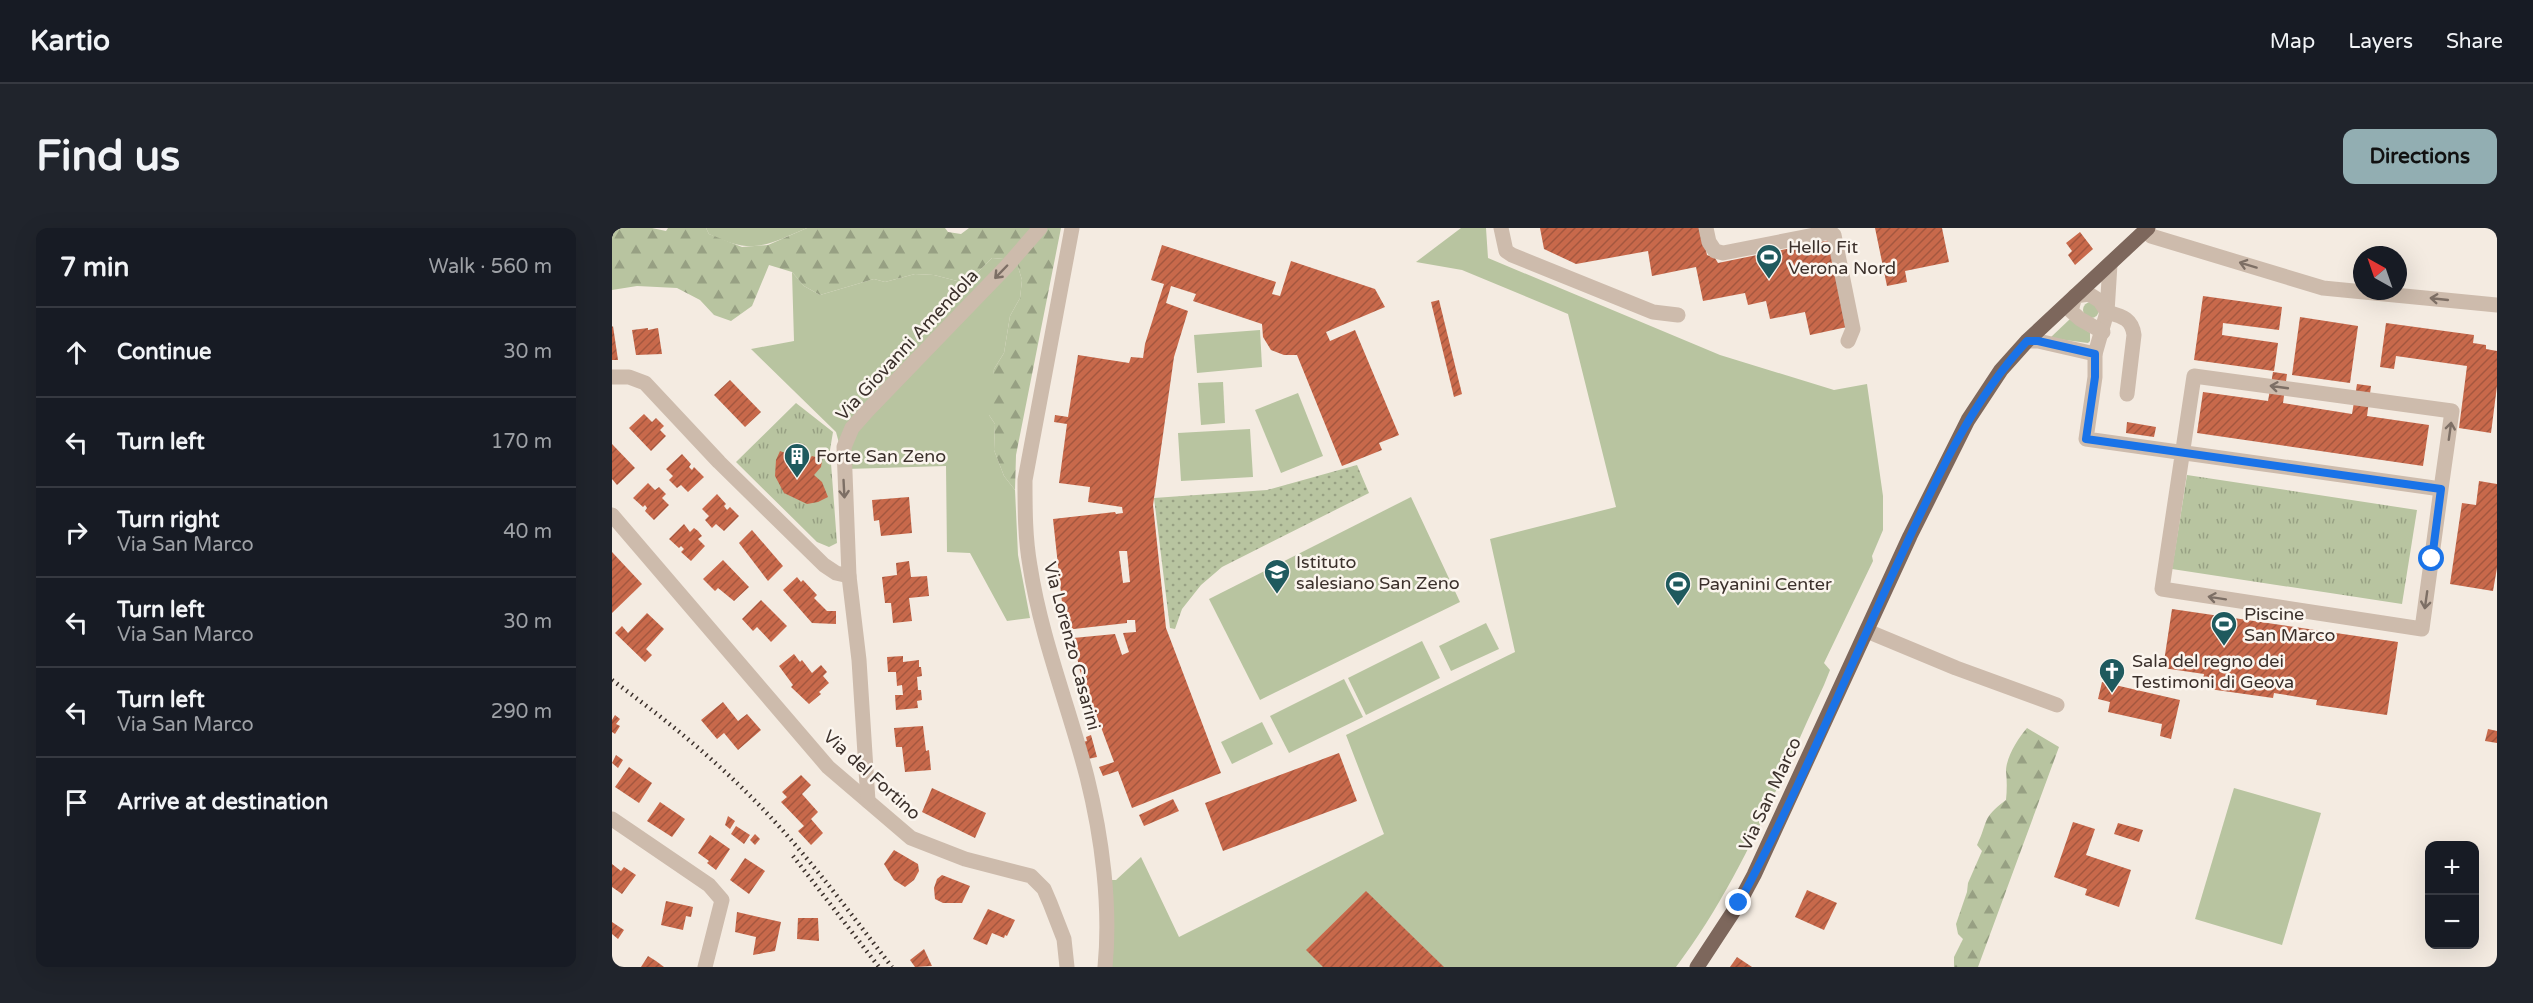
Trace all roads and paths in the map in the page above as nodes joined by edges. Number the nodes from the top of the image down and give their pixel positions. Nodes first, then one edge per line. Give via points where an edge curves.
1 (1040, 228) edge
2 (1072, 228) edge
3 (1501, 228) edge
4 (1707, 228) edge
5 (2147, 229) edge
6 (2110, 264) junction
7 (2075, 296) junction
8 (2497, 305) edge
9 (2107, 312) junction
10 (1678, 315) dead end
11 (2103, 332) junction
12 (1848, 341) dead end
13 (2027, 341) junction
14 (2095, 354) junction
15 (612, 377) edge
16 (2127, 394) dead end
17 (2183, 452) junction
18 (2441, 489) junction
19 (612, 515) edge
20 (849, 576) junction
21 (1867, 631) junction
22 (2057, 705) dead end
23 (868, 801) junction
24 (612, 819) edge
25 (705, 967) edge
26 (1067, 967) edge
27 (1105, 967) edge
28 (1697, 967) edge

1 -> 20 street, Via Giovanni Amendola via 852,428 844,447 843,478
2 - 27 street, Via Lorenzo Casarini via 1024,480 1024,523 1043,625 1087,778 1103,853
3 - 10 street via 1506,251 1512,255 1653,312
4 - 12 street via 1715,251 1723,253 1830,232 1834,235 1853,329
5 - 6 main road, Via San Marco
8 -> 5 street via 2323,288 2151,236
6 - 7 main road, Via San Marco
6 - 9 street
7 - 9 street via 2089,294
7 - 11 street via 2071,311
7 - 13 main road, Via San Marco
9 - 11 street
9 - 16 street via 2123,317 2133,327
11 - 14 street
13 - 14 street
13 - 21 main road, Via San Marco via 2001,370 1968,420
14 - 17 street via 2086,439
15 - 20 street via 629,377 645,383 824,565
17 - 18 street
18 -> 17 street via 2452,411 2194,376
18 -> 17 street via 2422,629 2162,589
19 - 23 street, Via del Fortino via 828,767
20 - 23 street, Via Giovanni Amendola
21 - 22 street via 1956,669
21 - 28 main road, Via San Marco via 1754,875
23 - 26 street, Via del Fortino via 911,838 964,859 1031,876 1044,889 1050,903 1064,939
24 - 25 street via 709,885 722,900

